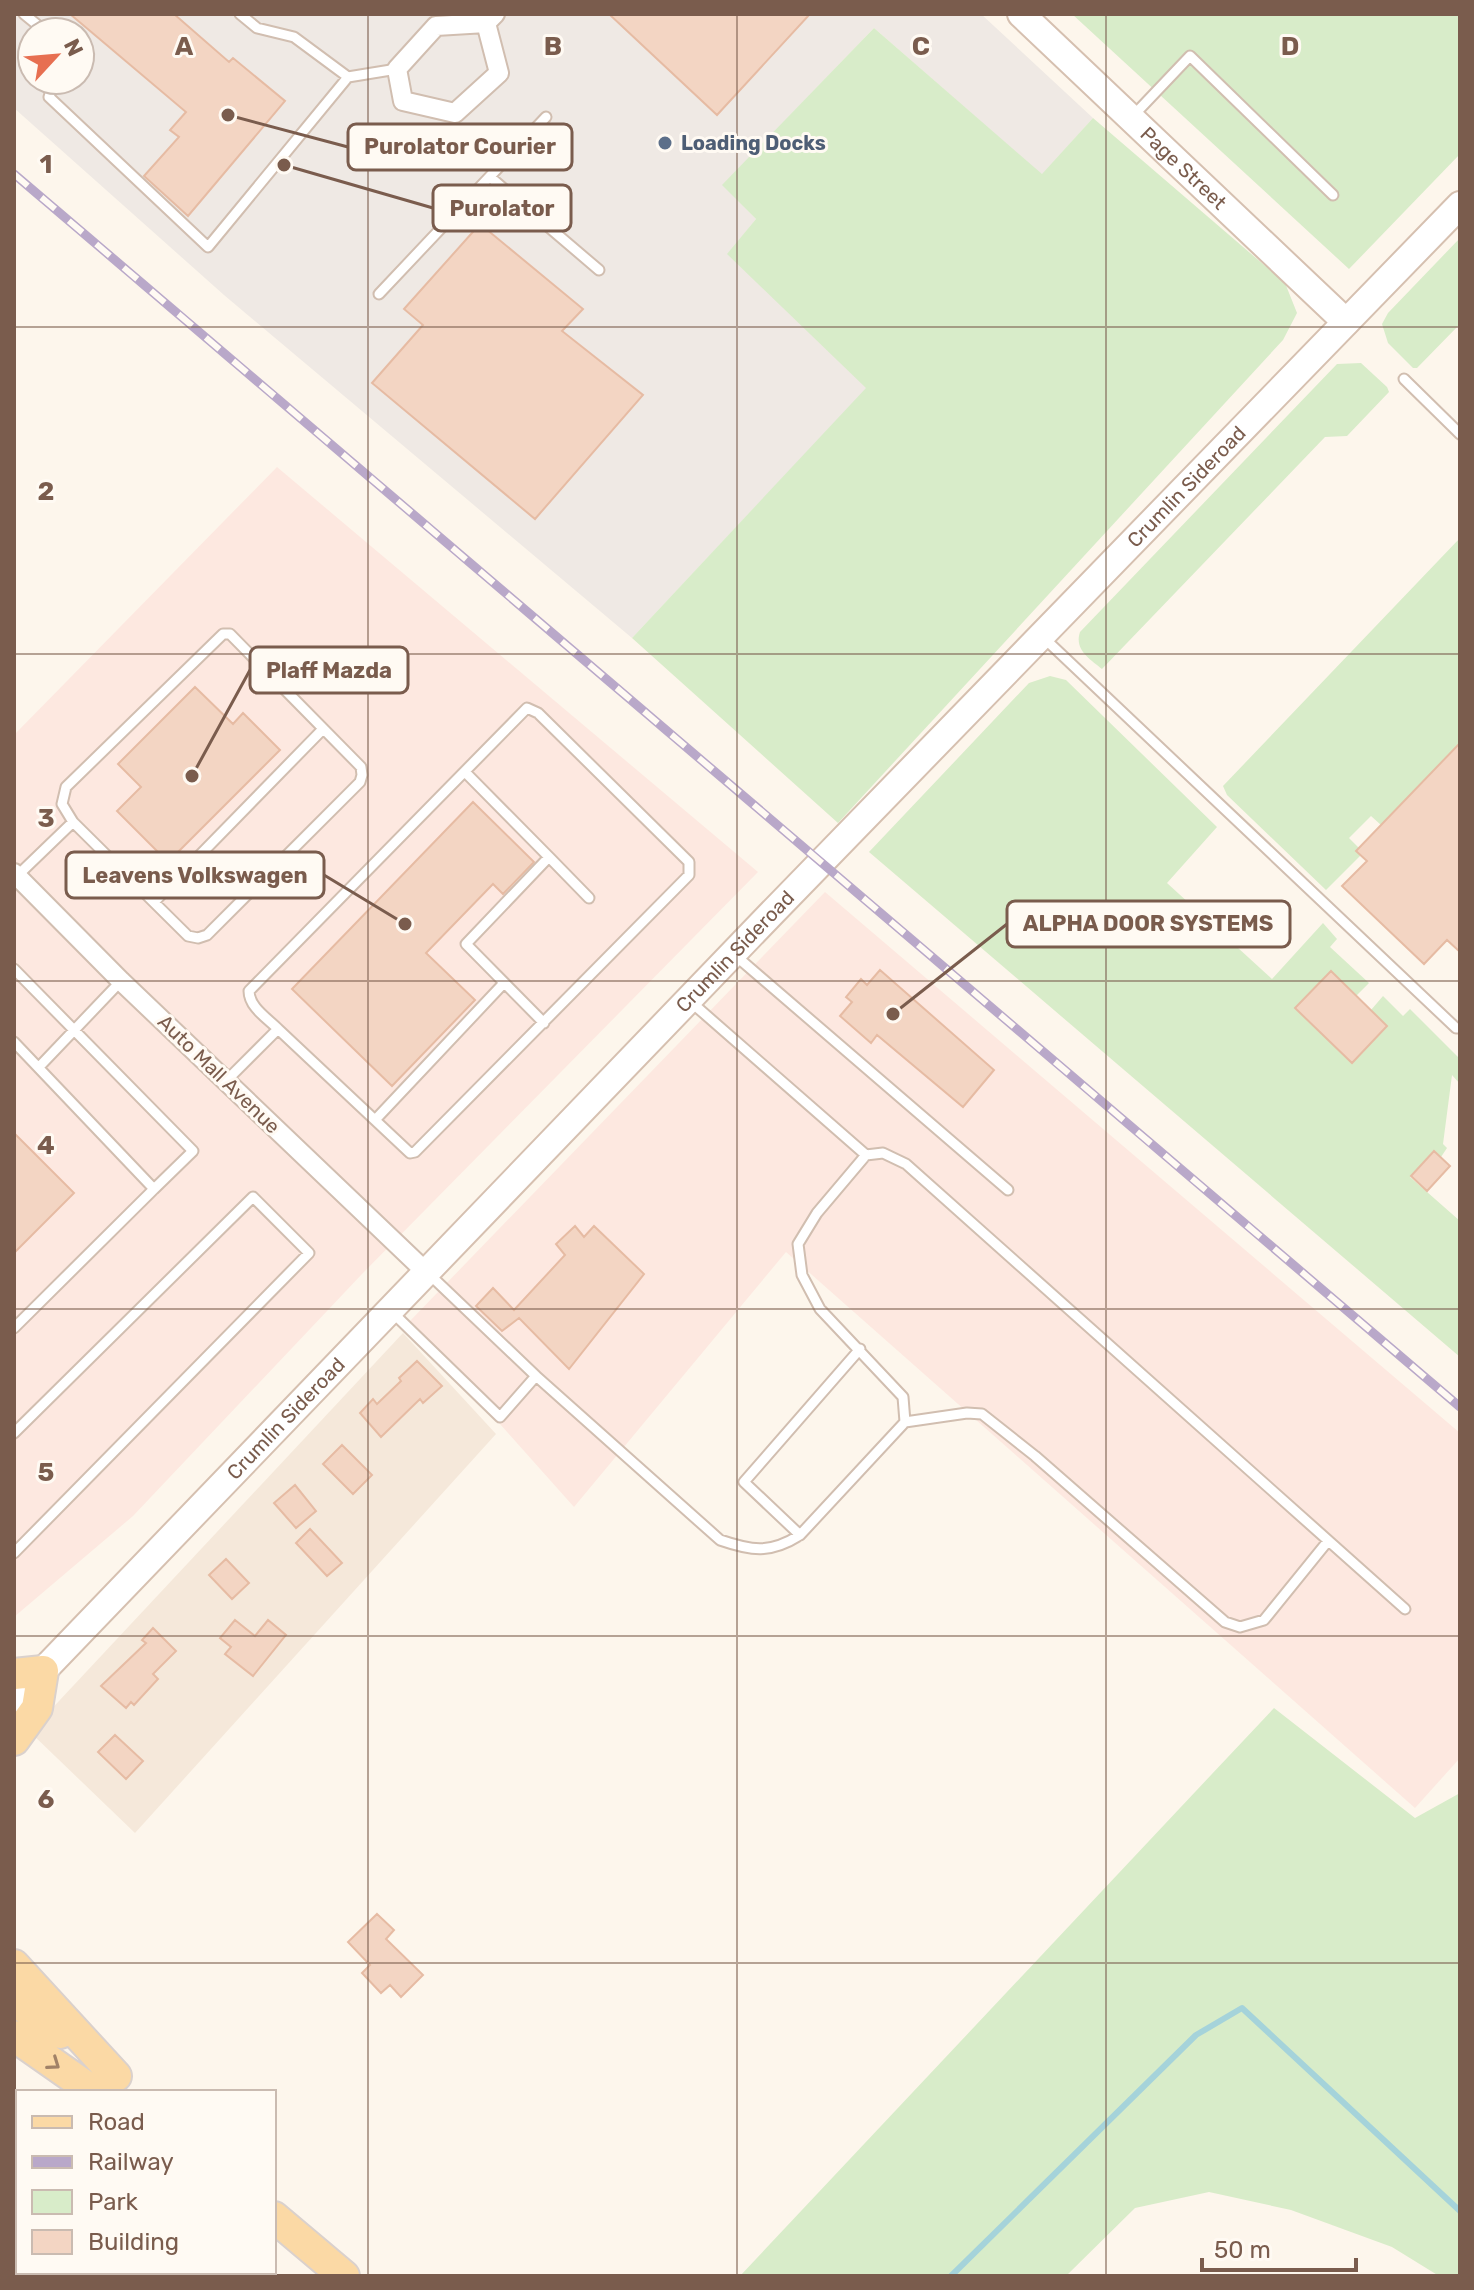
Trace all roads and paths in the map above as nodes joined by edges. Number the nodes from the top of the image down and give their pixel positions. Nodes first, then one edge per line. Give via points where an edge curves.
1 (240, 14) edge
2 (1021, 14) edge
3 (491, 19) edge
4 (397, 69) junction
5 (348, 77) junction
6 (49, 96) edge
7 (546, 117) dead end
8 (1131, 118) junction
9 (490, 177) junction
10 (1333, 195) dead end
11 (1460, 205) edge
12 (599, 270) dead end
13 (379, 294) dead end
14 (1346, 322) junction
15 (1404, 379) dead end
16 (1460, 434) edge
17 (1042, 635) junction
18 (323, 729) junction
19 (465, 772) junction
20 (73, 822) junction
21 (549, 857) junction
22 (16, 875) edge
23 (589, 898) dead end
24 (154, 902) junction
25 (733, 953) junction
26 (14, 969) edge
27 (121, 981) junction
28 (504, 983) junction
29 (689, 999) junction
30 (544, 1023) junction
31 (1460, 1028) edge
32 (278, 1029) junction
33 (74, 1030) junction
34 (14, 1042) edge
35 (39, 1067) junction
36 (226, 1081) junction
37 (375, 1120) junction
38 (866, 1155) junction
39 (154, 1189) junction
40 (1008, 1190) dead end
41 (426, 1272) junction
42 (390, 1310) junction
43 (14, 1328) edge
44 (860, 1349) junction
45 (536, 1376) junction
46 (905, 1422) junction
47 (14, 1433) edge
48 (800, 1535) junction
49 (1328, 1541) junction
50 (14, 1553) edge
51 (1405, 1609) dead end
52 (28, 1672) edge
53 (14, 1701) edge
54 (14, 1740) edge
55 (14, 1965) edge
56 (14, 2000) edge
57 (14, 2036) edge
58 (112, 2087) edge
59 (276, 2219) edge
60 (344, 2276) edge

1 - 5 lane via 257,28 294,37
2 - 8 street, Page Street
3 - 4 street via 436,26
3 - 4 street via 499,73 455,113 403,101
4 - 5 lane
5 - 6 lane via 208,247
7 - 9 lane
8 - 10 lane via 1190,56
8 - 14 street, Page Street
9 - 12 lane
9 - 13 lane
11 - 14 street, Crumlin Sideroad
14 - 17 street, Crumlin Sideroad
15 - 16 lane
17 - 25 street, Crumlin Sideroad
17 - 31 lane
18 - 20 lane via 230,634 223,634 66,787 62,804
18 - 24 lane
18 - 24 lane via 361,767 360,782 207,935 188,936
19 - 21 lane
19 - 30 lane via 527,708 533,709 689,862 689,875
19 - 32 lane via 249,991 253,1005
20 - 22 lane
20 - 24 lane
21 - 23 lane
21 - 28 lane via 466,944
22 - 27 street, Auto Mall Avenue
25 - 29 street, Crumlin Sideroad
25 - 40 lane
26 - 33 lane
27 - 33 lane
27 - 36 street, Auto Mall Avenue
28 - 30 lane
28 - 37 lane
29 - 38 lane
29 - 41 street, Crumlin Sideroad
30 - 37 lane via 415,1152
32 - 36 lane
32 - 37 lane
33 - 35 lane
33 - 39 lane via 193,1151
34 - 35 lane
35 - 39 lane
36 - 41 street, Auto Mall Avenue
38 - 44 lane via 798,1244 802,1275 820,1309
38 - 49 lane via 883,1153 906,1164
39 - 43 lane
41 - 42 street, Crumlin Sideroad
41 - 45 lane
42 - 45 lane via 500,1417
42 - 52 street, Crumlin Sideroad
44 - 46 lane via 903,1397
44 - 48 lane via 744,1482
45 - 48 lane via 720,1540 748,1550 780,1548
46 - 48 lane
46 - 49 lane via 982,1414 1225,1622 1240,1627 1264,1620
47 - 50 lane via 253,1197 309,1253
49 - 51 lane
52 - 53 street, Crumlin Sideroad
52 - 54 main road via 37,1708
55 - 58 main road
56 - 58 main road
57 -> 58 main road
59 - 60 main road

